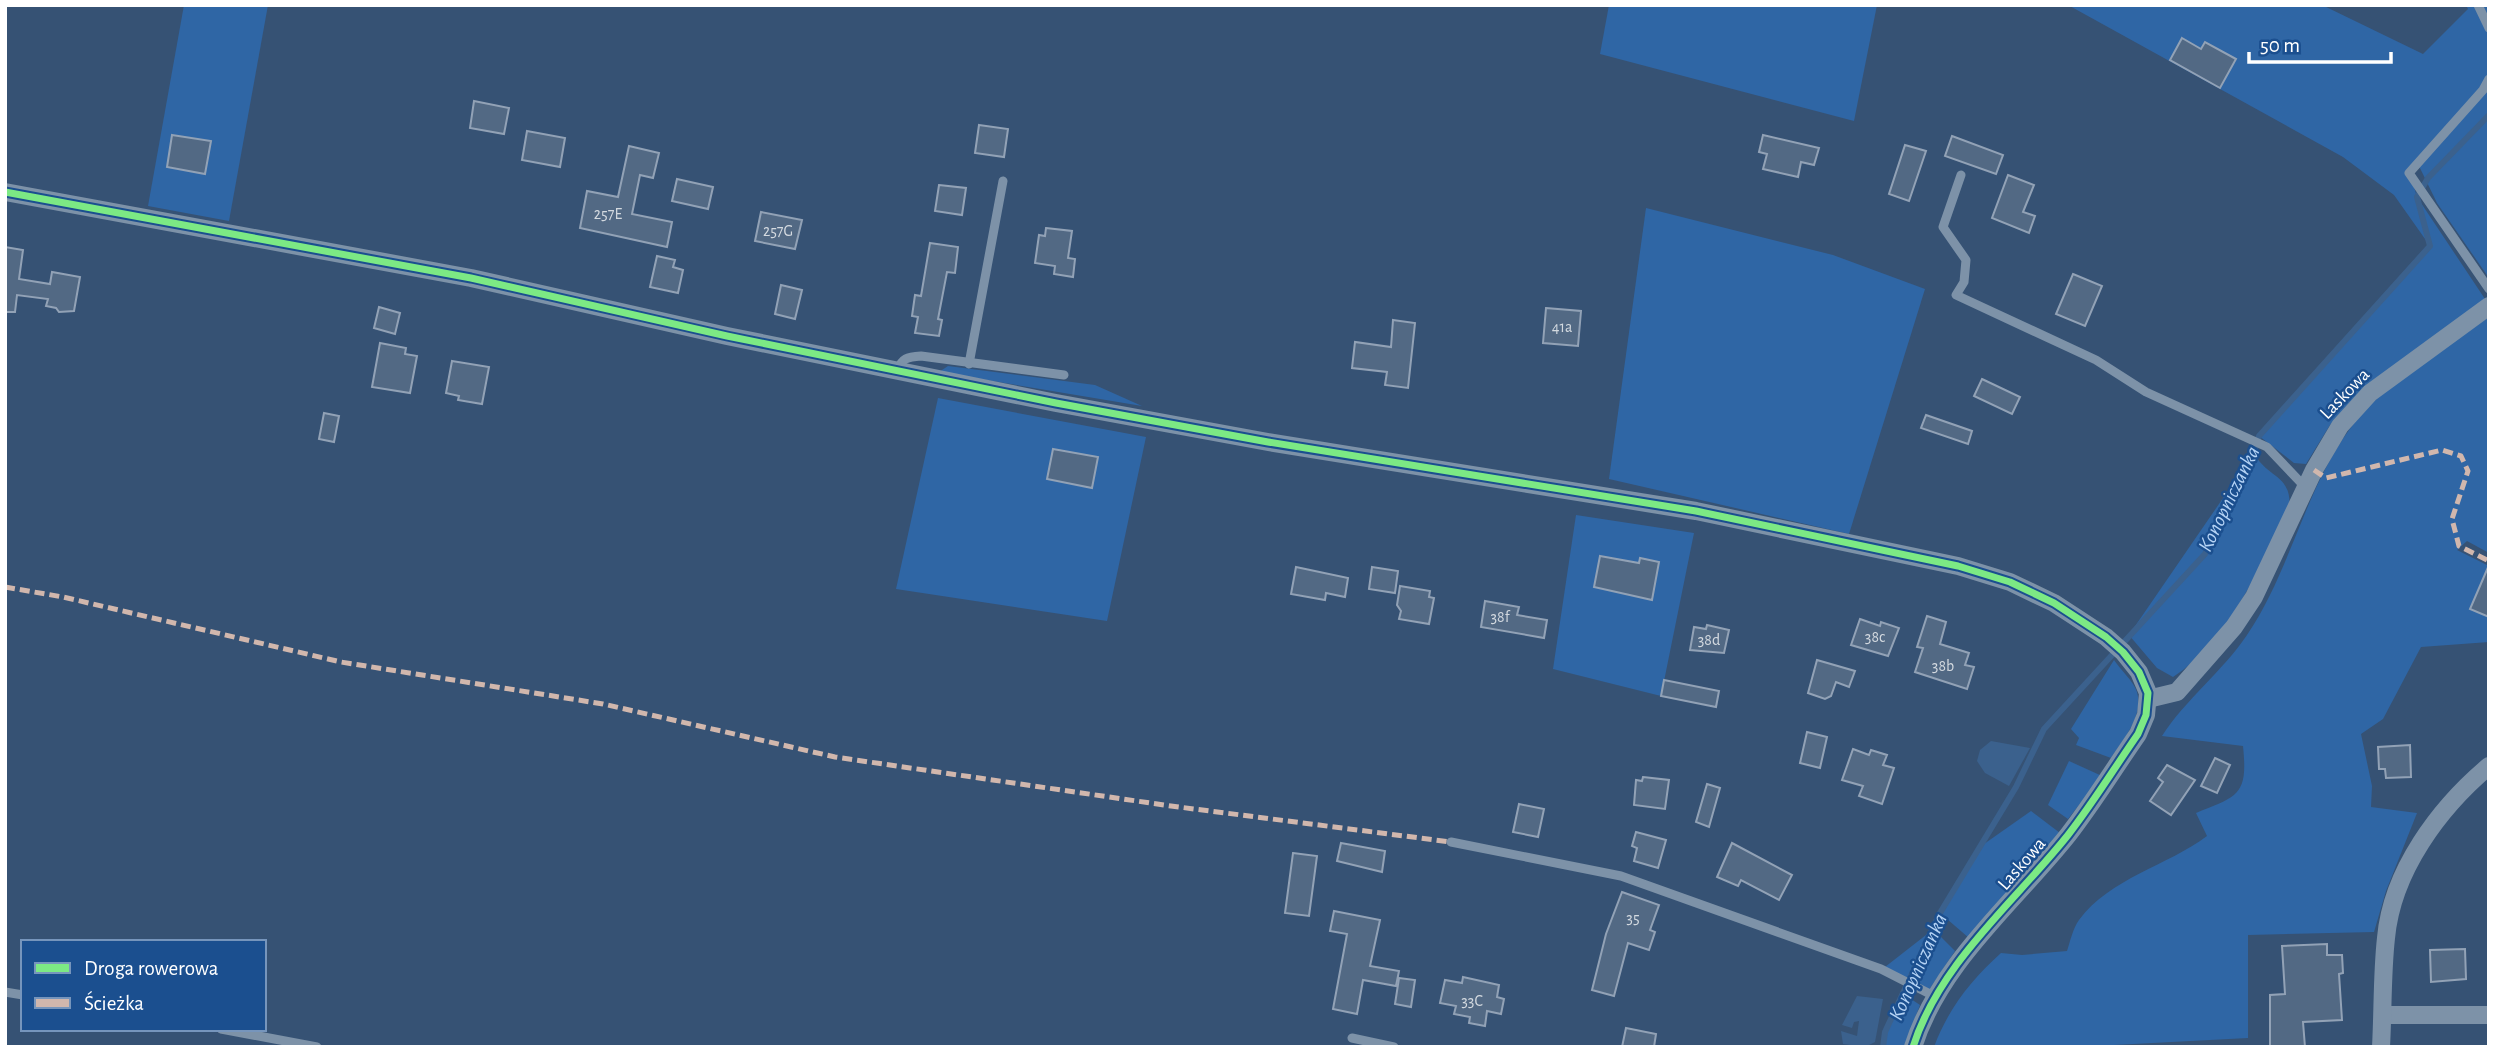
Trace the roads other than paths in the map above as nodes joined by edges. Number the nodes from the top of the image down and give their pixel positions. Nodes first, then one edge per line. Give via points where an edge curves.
1 (2478, 5) edge
2 (2489, 29) edge
3 (2489, 79) edge
4 (1961, 175) dead end
5 (1003, 181) dead end
6 (5, 192) edge
7 (2489, 289) edge
8 (2489, 306) edge
9 (969, 364) junction
10 (897, 371) junction
11 (1064, 375) dead end
12 (2307, 489) junction
13 (2148, 699) junction
14 (2489, 766) edge
15 (1451, 842) dead end
16 (1934, 996) junction
17 (2383, 1014) junction
18 (2489, 1015) edge
19 (232, 1031) edge
20 (1352, 1038) dead end
21 (317, 1047) edge
22 (1394, 1047) edge
23 (1913, 1047) edge
24 (2381, 1047) edge

1 - 2 lane
3 - 7 lane via 2409,173
4 - 12 lane via 1943,227 1966,260 1964,282 1955,295 2096,359 2146,392 2267,447
5 - 9 lane
6 - 10 street via 471,278
8 - 12 street, Laskowa via 2371,393 2340,426
9 - 10 lane via 908,357
9 - 11 lane
10 - 13 street via 1268,442 1653,503 1958,565 2024,588 2106,637 2140,672
12 - 13 street, Laskowa via 2254,597 2217,649 2177,692
13 - 16 street, Laskowa via 2138,734 2092,802
14 - 17 street via 2466,785 2418,847 2397,891 2386,936
15 - 16 lane via 1621,876 1901,977
16 - 23 street, Laskowa
17 - 18 street
17 - 24 street
19 - 21 lane
20 - 22 lane

